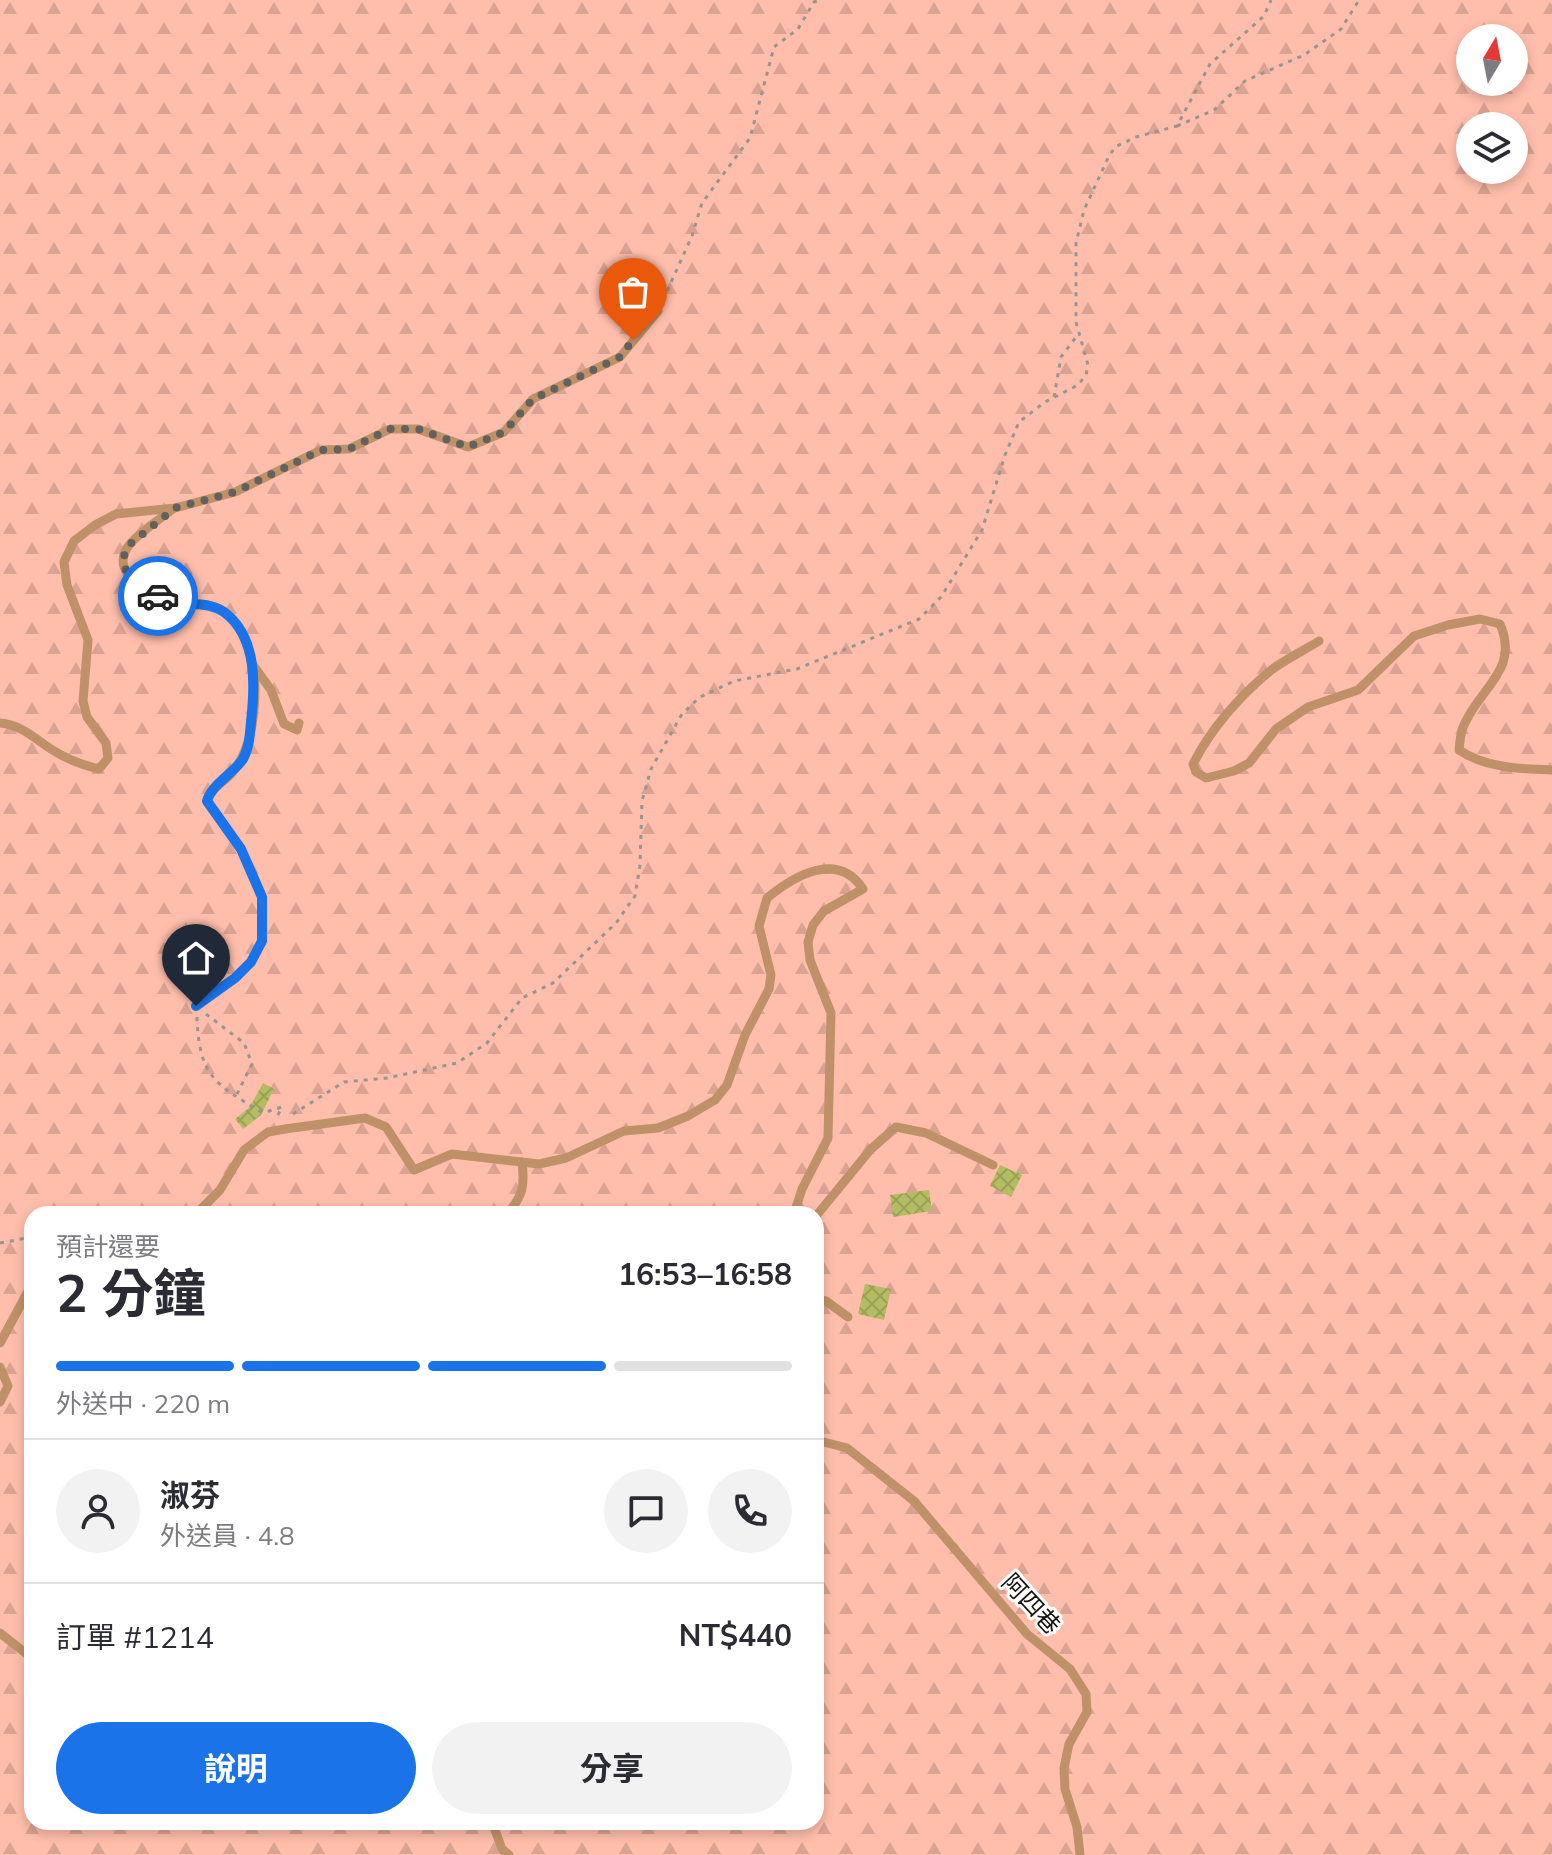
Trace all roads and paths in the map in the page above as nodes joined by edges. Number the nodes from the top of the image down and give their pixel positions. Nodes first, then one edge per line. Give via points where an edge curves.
1 (820, 0) edge
2 (1271, 0) edge
3 (1359, 0) edge
4 (1177, 126) junction
5 (658, 311) joint
6 (1079, 333) junction
7 (1054, 397) junction
8 (175, 508) junction
9 (1319, 641) dead end
10 (251, 662) junction
11 (0, 723) edge
12 (299, 723) dead end
13 (1552, 770) edge
14 (196, 1006) junction
15 (235, 1098) junction
16 (295, 1112) dead end
17 (271, 1132) junction
18 (522, 1162) junction
19 (993, 1165) dead end
20 (204, 1206) edge
21 (512, 1206) edge
22 (797, 1206) edge
23 (824, 1206) edge
24 (24, 1239) edge
25 (0, 1243) edge
26 (24, 1299) edge
27 (824, 1301) edge
28 (848, 1317) dead end
29 (0, 1343) edge
30 (0, 1367) edge
31 (0, 1402) edge
32 (824, 1442) edge
33 (0, 1633) edge
34 (24, 1652) edge
35 (495, 1830) edge
36 (509, 1855) edge
37 (1080, 1855) edge

1 - 5 path via 798,29 774,47 750,138 702,203
2 - 4 path via 1264,16 1210,64
3 - 4 path via 1341,29 1304,55 1245,81 1214,110
4 - 6 path via 1136,137 1115,147 1108,158 1084,210 1076,243
5 - 8 lane via 620,357 533,399 504,432 468,447 418,429 390,429 349,449 321,450 235,492
6 - 7 path via 1061,357
6 - 7 path via 1086,375
7 - 16 path via 1019,422 982,530 941,597 919,619 797,669 734,681 700,697 682,714 651,769 642,801 635,896 575,963 553,983 522,998 487,1043 457,1063 344,1082
8 - 10 lane via 129,545 126,572 154,595 221,610 243,635
8 - 11 lane via 116,514 74,541 64,562 88,640 83,701 87,717 106,743 108,758 99,769 84,766 29,732
9 - 13 lane via 1272,670 1242,698 1199,752 1193,764 1196,772 1206,778 1249,763 1276,729 1327,699 1358,690 1414,636 1480,619 1500,624 1507,656 1462,727 1459,750 1474,760
10 - 12 lane via 271,690 284,724 297,730
10 - 14 lane via 255,686 249,744 207,801 241,849 262,897 262,941 235,978
14 - 15 path via 198,1044 212,1079
14 - 15 path via 244,1043 252,1064
15 - 17 path via 263,1113 282,1107
17 - 18 lane via 365,1118 386,1127 414,1170 452,1154
17 - 20 lane via 244,1150
18 - 21 lane via 525,1184
18 - 22 lane via 566,1158 624,1131 658,1128 715,1100 727,1085 769,989 771,975 759,926 767,898 802,873 837,870 857,879 863,889 824,911 808,942 831,1013 828,1138
19 - 23 lane via 926,1133 896,1127
24 - 25 path
26 - 29 lane
27 - 28 lane
30 - 31 lane via 8,1386
32 - 37 lane, 阿四巷 via 847,1448 914,1501 1027,1634 1070,1669 1086,1694 1087,1712 1069,1744 1064,1768
33 - 34 lane
35 - 36 lane

